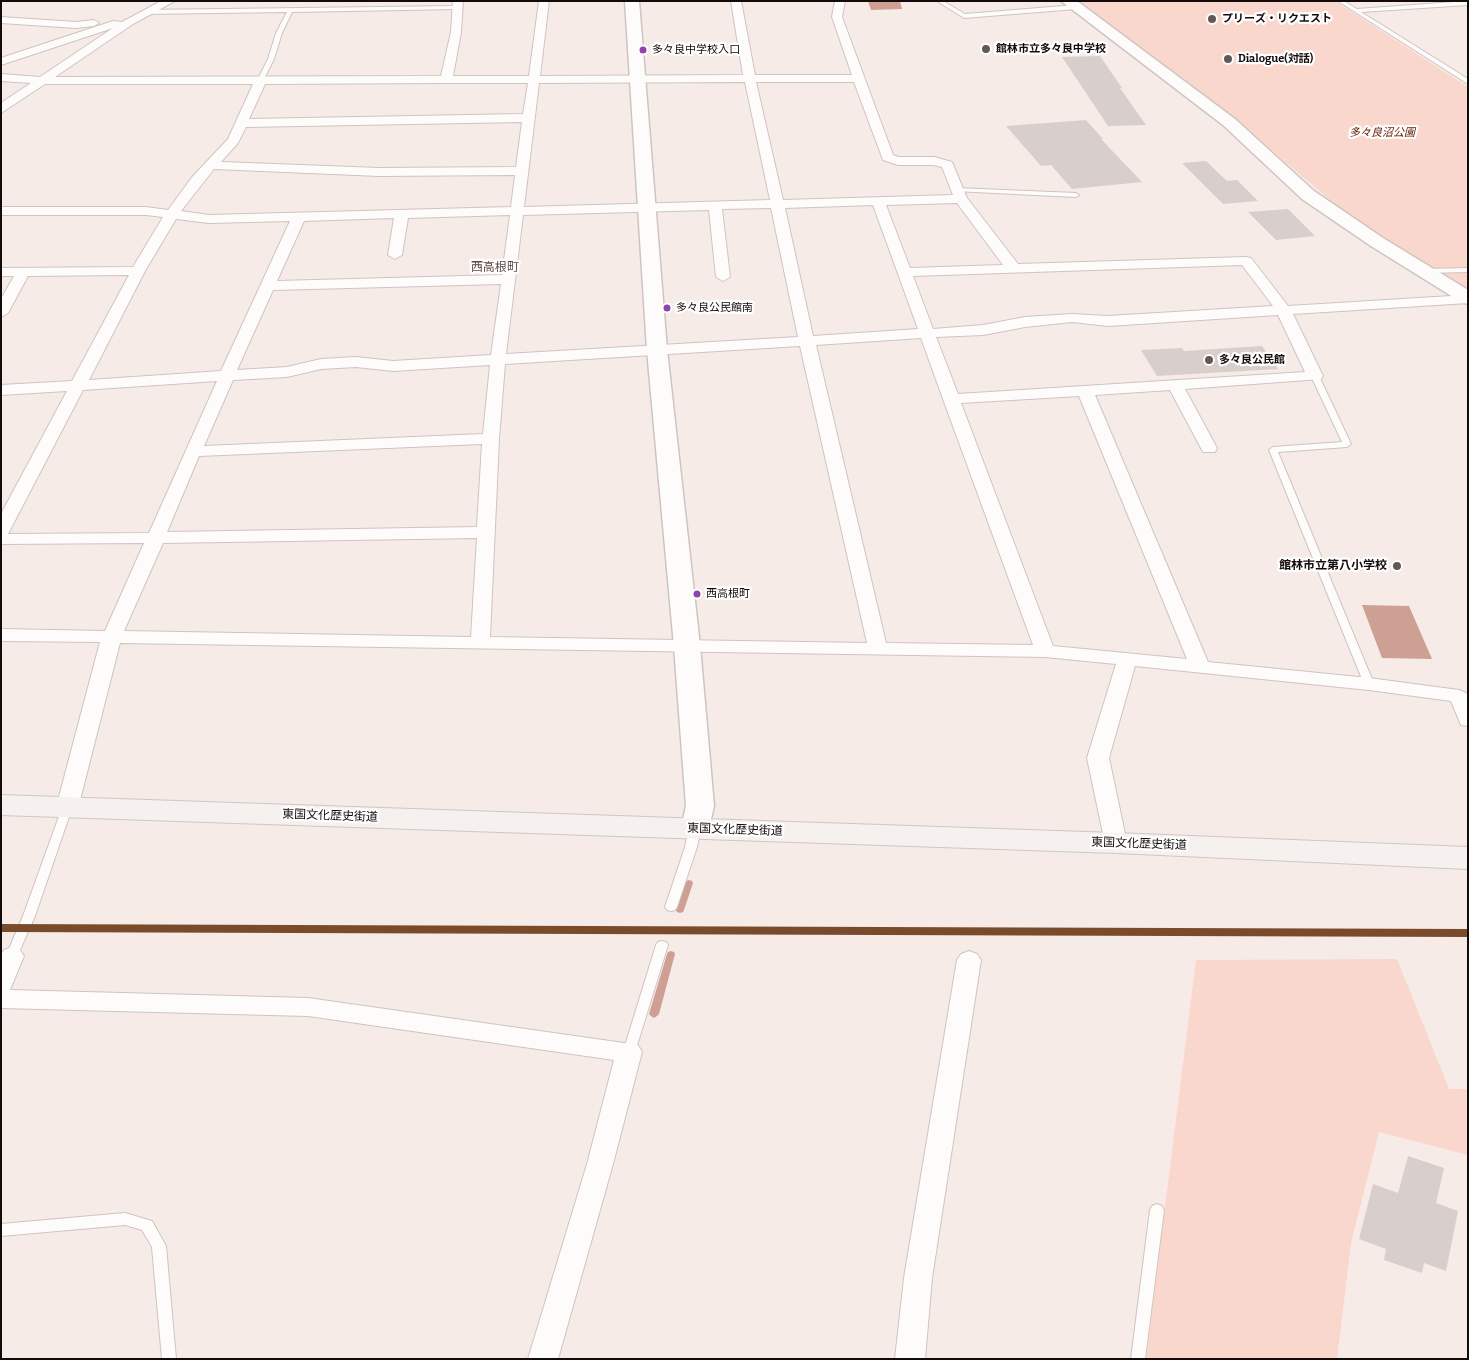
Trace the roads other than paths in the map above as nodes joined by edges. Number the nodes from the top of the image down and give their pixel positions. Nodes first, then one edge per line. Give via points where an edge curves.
1 (170, 1) edge
2 (544, 1) edge
3 (632, 1) edge
4 (736, 1) edge
5 (840, 1) edge
6 (939, 1) edge
7 (1340, 1) edge
8 (1468, 3) edge
9 (1072, 4) edge
10 (457, 5) edge
11 (290, 10) junction
12 (1356, 11) junction
13 (145, 12) junction
14 (1, 20) edge
15 (129, 22) junction
16 (111, 23) junction
17 (1, 62) edge
18 (1, 77) edge
19 (858, 78) junction
20 (636, 79) junction
21 (750, 79) junction
22 (446, 80) junction
23 (534, 80) junction
24 (42, 81) junction
25 (260, 81) junction
26 (1468, 82) edge
27 (1, 109) edge
28 (528, 118) junction
29 (241, 122) junction
30 (211, 165) junction
31 (522, 171) junction
32 (959, 195) junction
33 (1076, 195) dead end
34 (878, 201) junction
35 (778, 202) junction
36 (716, 204) junction
37 (646, 206) junction
38 (517, 210) junction
39 (1, 212) edge
40 (402, 213) junction
41 (172, 214) junction
42 (299, 216) junction
43 (395, 255) dead end
44 (1014, 268) junction
45 (1468, 270) edge
46 (138, 271) junction
47 (1424, 271) junction
48 (1, 272) edge
49 (23, 272) junction
50 (905, 272) junction
51 (723, 278) dead end
52 (507, 279) junction
53 (266, 286) junction
54 (1468, 299) edge
55 (1284, 311) junction
56 (1, 313) edge
57 (926, 333) junction
58 (807, 341) junction
59 (657, 350) junction
60 (498, 360) junction
61 (227, 376) junction
62 (1315, 376) junction
63 (78, 385) junction
64 (1175, 385) junction
65 (1, 390) edge
66 (1085, 391) junction
67 (951, 399) junction
68 (491, 439) junction
69 (1209, 448) dead end
70 (193, 451) junction
71 (1, 531) edge
72 (487, 532) junction
73 (156, 538) junction
74 (1, 539) edge
75 (1, 635) edge
76 (111, 638) junction
77 (480, 642) junction
78 (687, 646) junction
79 (878, 649) junction
80 (1045, 651) junction
81 (1127, 660) junction
82 (1200, 668) junction
83 (1369, 684) junction
84 (1468, 720) edge
85 (1, 805) edge
86 (67, 808) junction
87 (695, 828) junction
88 (1116, 843) junction
89 (1468, 858) edge
90 (671, 908) dead end
91 (662, 945) dead end
92 (12, 956) joint
93 (969, 960) dead end
94 (1, 985) edge
95 (1, 999) edge
96 (629, 1052) junction
97 (1157, 1210) dead end
98 (1, 1230) edge
99 (169, 1359) edge
100 (543, 1359) edge
101 (910, 1359) edge
102 (1138, 1359) edge

1 - 13 street
2 - 23 street
3 - 20 street
4 - 21 street
5 - 19 street via 837,18
6 - 9 lane via 964,16
7 - 12 lane
8 - 12 lane
9 - 47 street via 1229,122 1308,195
10 - 11 lane
10 - 22 street via 456,32
11 - 13 lane
11 - 25 lane
12 - 26 lane
13 - 15 street
14 - 16 street
15 - 16 street
15 - 24 street
16 - 17 street
18 - 24 street
19 - 21 street
19 - 32 street via 886,157 898,161 942,162 947,165
20 - 21 street
20 - 23 street
20 - 37 street
21 - 35 street
22 - 23 street
22 - 25 street
23 - 28 street
24 - 25 street
24 - 27 street
25 - 29 street
28 - 29 street
28 - 31 street
29 - 30 street via 234,140
30 - 31 street via 379,172
30 - 41 street
31 - 38 street
32 - 33 lane
32 - 34 street
32 - 44 street
34 - 35 street
34 - 50 street
35 - 36 street
35 - 58 street
36 - 37 street
36 - 51 street
37 - 38 street
37 - 59 street
38 - 40 street
38 - 52 street
39 - 41 street via 146,211
40 - 42 street
40 - 43 street
41 - 42 street via 209,219
41 - 46 street
42 - 53 street
44 - 50 street
44 - 55 street via 1246,261
45 - 47 lane
46 - 49 street
46 - 63 street
47 - 54 street
48 - 49 street
49 - 56 street
50 - 57 street
52 - 53 street
52 - 60 street
53 - 61 street
54 - 55 street
55 - 57 street via 1108,321 1078,330 1034,334 983,330
55 - 62 street
57 - 58 street
57 - 67 street
58 - 59 street
58 - 79 street
59 - 60 street
59 - 78 street
60 - 61 street via 393,366 356,375 286,372
60 - 68 street
61 - 63 street
61 - 70 street
62 - 64 street
62 - 83 lane via 1347,444 1273,450
63 - 65 street
63 - 71 street
64 - 66 street
64 - 69 street
66 - 67 street
66 - 82 street
67 - 80 street
68 - 70 street
68 - 72 street
70 - 73 street
72 - 73 street
72 - 77 street
73 - 74 street
73 - 76 street
75 - 76 street
76 - 77 street
76 - 86 street
77 - 78 street
78 - 79 street
78 - 87 street via 700,806
79 - 80 street
80 - 81 street
81 - 82 street
81 - 88 street via 1098,758
82 - 83 street
83 - 84 street via 1459,696
85 - 86 highway, 東国文化歴史街道
86 - 87 highway, 東国文化歴史街道
86 - 92 lane
87 - 88 highway, 東国文化歴史街道
87 - 90 lane
88 - 89 highway, 東国文化歴史街道
91 - 96 lane
92 - 94 street
93 - 101 street via 918,1278
95 - 96 street via 308,1007
96 - 100 street
97 - 102 lane
98 - 99 lane via 125,1219 147,1225 159,1246

